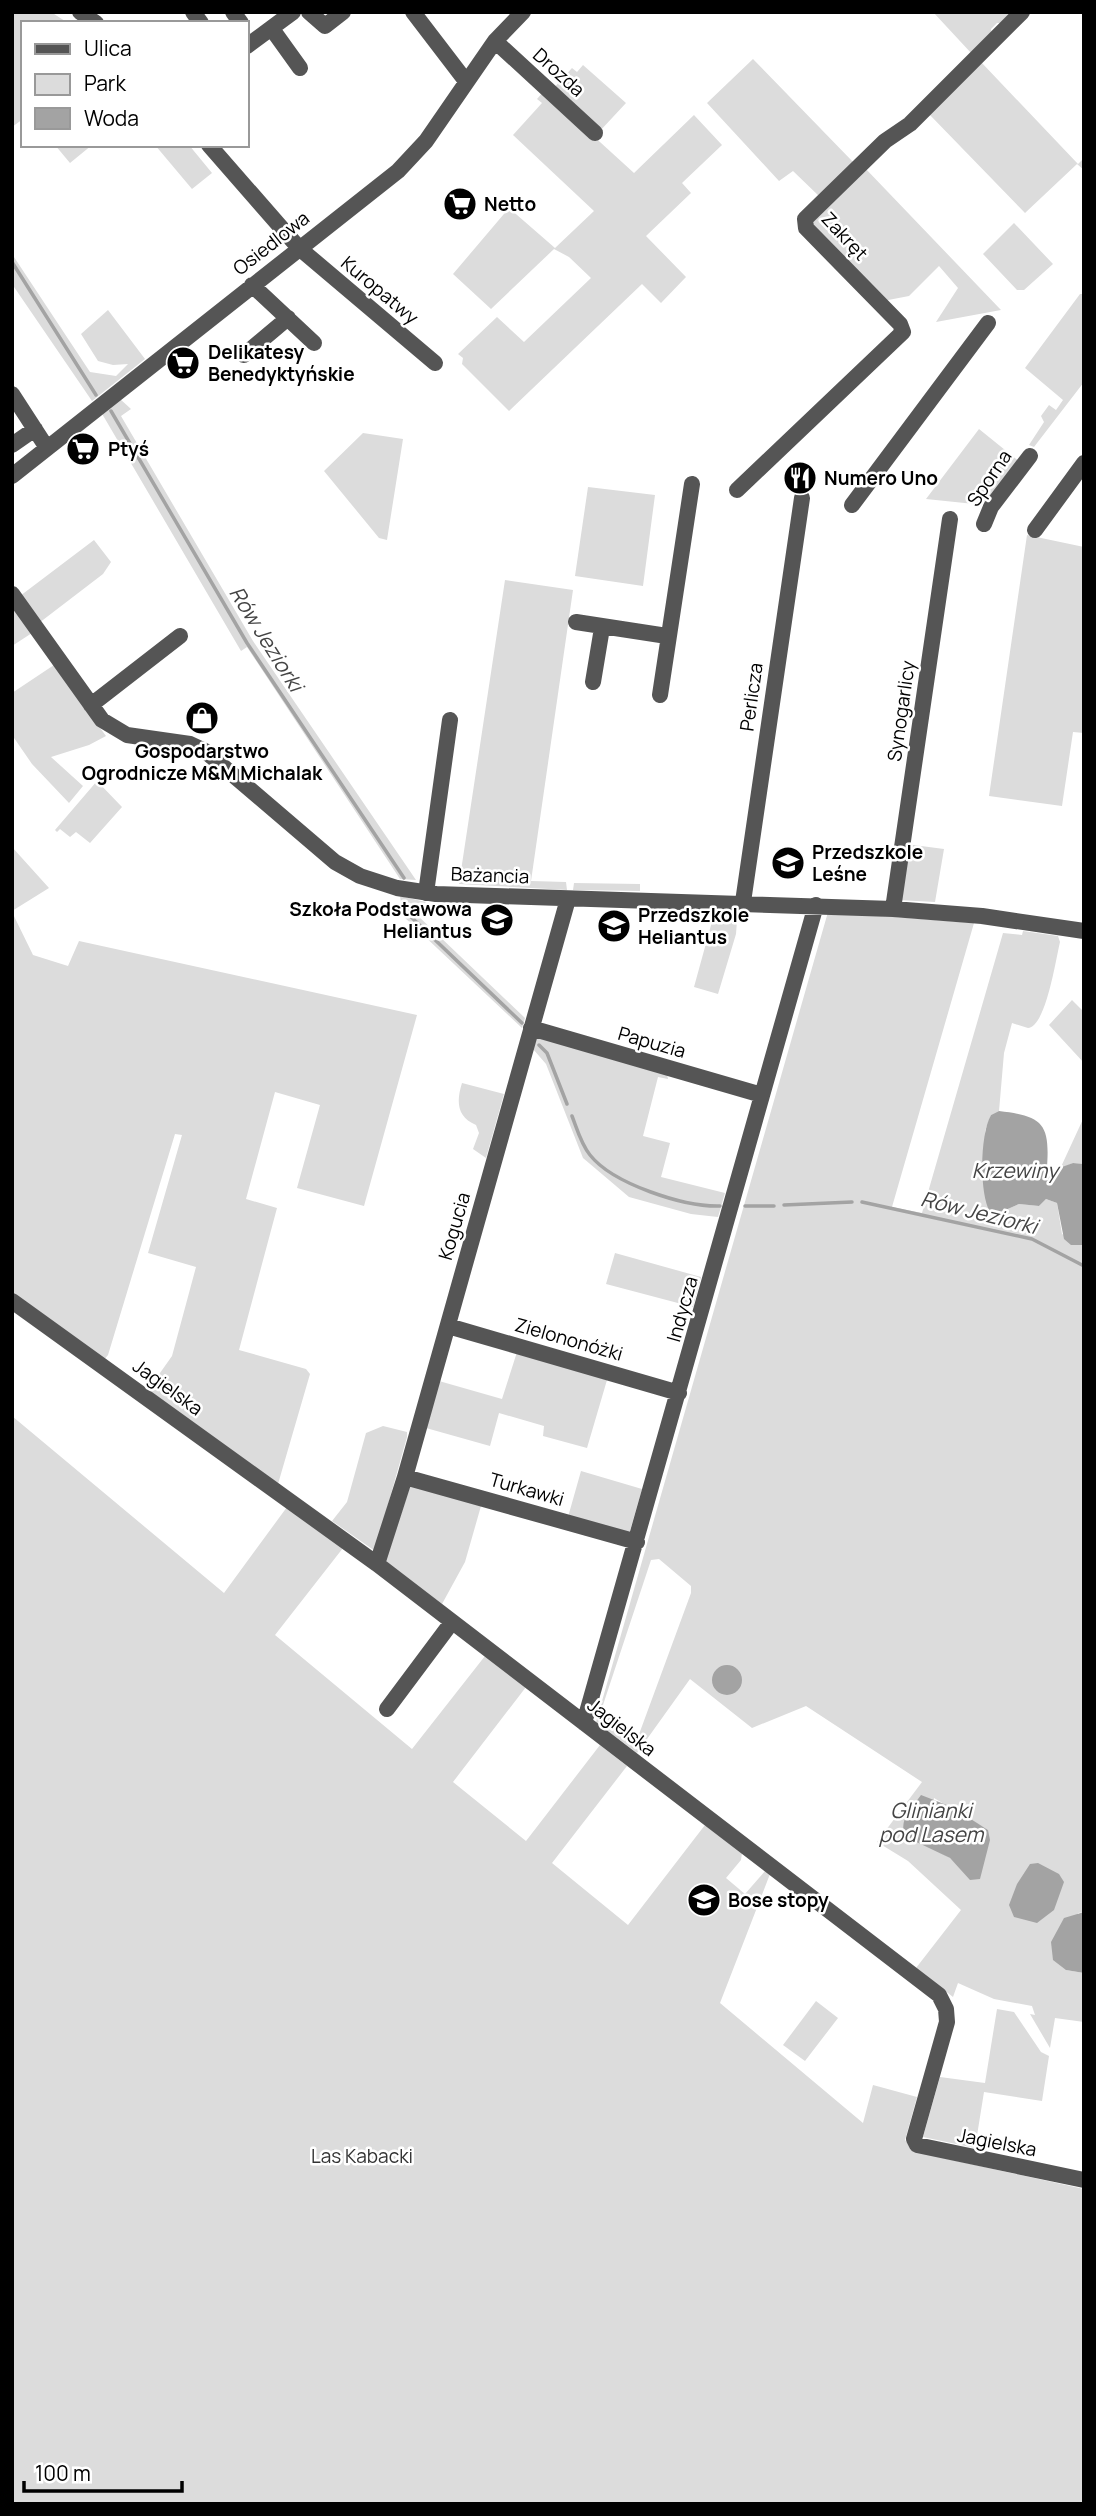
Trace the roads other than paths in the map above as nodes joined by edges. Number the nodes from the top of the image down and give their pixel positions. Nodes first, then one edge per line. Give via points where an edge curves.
1 (293, 12) edge
2 (309, 12) edge
3 (343, 12) edge
4 (413, 12) edge
5 (523, 12) edge
6 (1022, 12) edge
7 (272, 29) junction
8 (250, 39) edge
9 (495, 41) junction
10 (300, 68) dead end
11 (465, 80) junction
12 (595, 133) dead end
13 (211, 147) edge
14 (299, 248) junction
15 (252, 285) junction
16 (288, 318) junction
17 (988, 323) dead end
18 (314, 343) dead end
19 (244, 355) dead end
20 (435, 363) dead end
21 (12, 394) edge
22 (35, 429) junction
23 (12, 445) edge
24 (47, 448) junction
25 (1030, 456) dead end
26 (1084, 463) edge
27 (12, 476) edge
28 (692, 484) dead end
29 (737, 490) dead end
30 (802, 498) dead end
31 (852, 505) dead end
32 (950, 519) dead end
33 (984, 524) dead end
34 (1035, 530) dead end
35 (12, 594) edge
36 (576, 622) dead end
37 (602, 628) junction
38 (180, 636) dead end
39 (667, 636) junction
40 (593, 682) dead end
41 (660, 695) dead end
42 (95, 702) junction
43 (450, 720) dead end
44 (426, 893) junction
45 (568, 899) junction
46 (743, 902) junction
47 (816, 905) junction
48 (893, 909) junction
49 (1084, 931) edge
50 (531, 1028) junction
51 (762, 1095) junction
52 (12, 1301) edge
53 (448, 1326) junction
54 (678, 1393) junction
55 (405, 1477) junction
56 (636, 1542) junction
57 (377, 1564) junction
58 (452, 1622) junction
59 (387, 1709) dead end
60 (584, 1723) junction
61 (1084, 2180) edge

1 - 7 street
2 - 3 street via 325,26
4 - 11 street
5 - 9 street, Osiedlowa
6 - 29 street, Zakręt via 910,124 885,141 805,219 806,228 900,324 903,334
7 - 8 street
7 - 10 street
9 - 11 street, Osiedlowa
9 - 12 street, Drozda
11 - 14 street, Osiedlowa via 412,157
13 - 14 street, Kuropatwy
14 - 15 street, Osiedlowa
14 - 20 street, Kuropatwy
15 - 16 street
15 - 24 street, Osiedlowa
16 - 18 street
16 - 19 street
17 - 31 street
21 - 22 street
22 - 23 street
22 - 24 street
24 - 27 street, Osiedlowa
25 - 33 street, Sporna via 991,507
26 - 34 street
28 - 39 street
30 - 46 street, Perlicza
32 - 48 street, Synogarlicy
35 - 42 street, Bażancia
36 - 37 street
37 - 39 street
37 - 40 street
38 - 42 street
39 - 41 street
42 - 44 street, Bażancia via 102,720 127,735 190,744 205,751 335,862 385,884
43 - 44 street
44 - 45 street, Bażancia
45 - 46 street, Bażancia
45 - 50 street, Kogucia
46 - 47 street, Bażancia
47 - 48 street, Bażancia
47 - 51 street, Indycza
48 - 49 street, Bażancia
50 - 51 street, Papuzia
50 - 53 street, Kogucia
51 - 54 street, Indycza
52 - 57 street, Jagielska
53 - 54 street, Zielononóżki
53 - 55 street, Kogucia
54 - 56 street, Indycza
55 - 56 street, Turkawki
55 - 57 street, Kogucia
56 - 60 street, Indycza
57 - 58 street, Jagielska
58 - 59 street
58 - 60 street, Jagielska
60 - 61 street, Jagielska via 939,1995 947,2022 914,2139 917,2146

